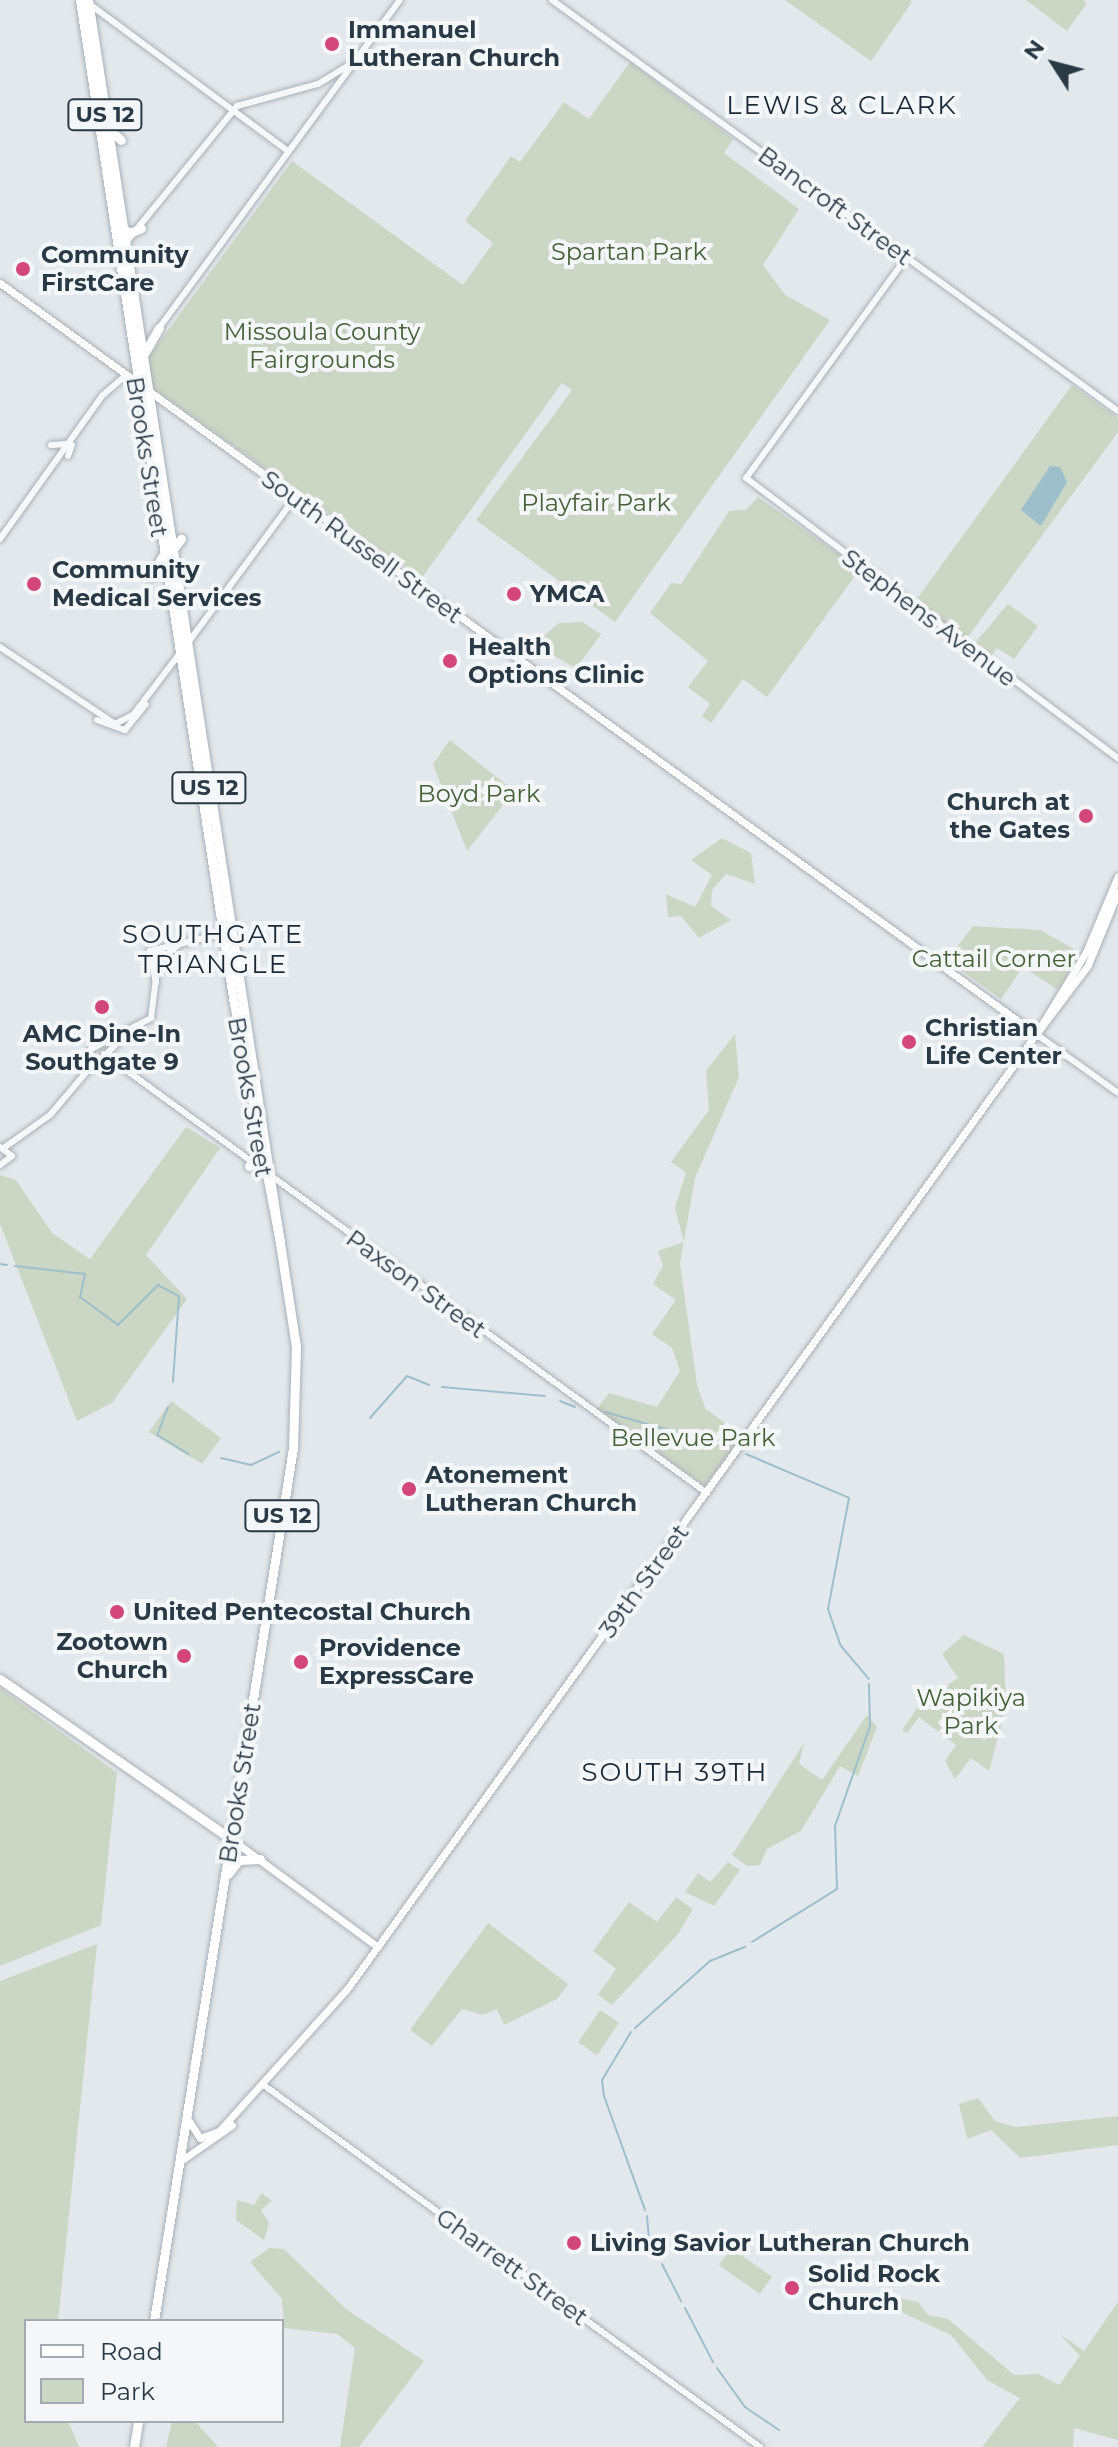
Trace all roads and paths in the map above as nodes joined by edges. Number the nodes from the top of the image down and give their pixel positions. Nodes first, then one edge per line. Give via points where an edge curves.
1 (400, 0) edge
2 (552, 0) edge
3 (86, 1) edge
4 (355, 61) junction
5 (91, 70) junction
6 (100, 81) junction
7 (245, 88) dead end
8 (250, 99) junction
9 (233, 109) junction
10 (107, 127) junction
11 (121, 140) dead end
12 (288, 151) junction
13 (120, 227) junction
14 (141, 228) junction
15 (119, 246) junction
16 (906, 258) junction
17 (0, 283) edge
18 (159, 328) junction
19 (139, 336) junction
20 (136, 362) junction
21 (135, 380) junction
22 (1118, 411) edge
23 (82, 424) junction
24 (67, 444) junction
25 (68, 456) dead end
26 (57, 458) junction
27 (294, 499) junction
28 (0, 539) edge
29 (181, 539) dead end
30 (167, 554) junction
31 (167, 578) junction
32 (0, 647) edge
33 (182, 650) junction
34 (1118, 758) edge
35 (1118, 876) edge
36 (1118, 892) edge
37 (1105, 907) junction
38 (227, 932) junction
39 (159, 957) junction
40 (149, 961) junction
41 (1088, 965) junction
42 (158, 987) junction
43 (1036, 1034) junction
44 (102, 1052) junction
45 (89, 1056) junction
46 (97, 1062) junction
47 (125, 1075) junction
48 (74, 1084) junction
49 (1118, 1093) edge
50 (28, 1134) junction
51 (258, 1146) junction
52 (2, 1147) edge
53 (12, 1155) junction
54 (0, 1165) edge
55 (249, 1166) junction
56 (268, 1179) junction
57 (707, 1493) junction
58 (0, 1679) edge
59 (231, 1839) junction
60 (260, 1859) junction
61 (225, 1880) junction
62 (378, 1947) junction
63 (265, 2086) junction
64 (238, 2115) junction
65 (187, 2118) junction
66 (180, 2161) junction
67 (154, 2319) edge
68 (138, 2423) edge
69 (134, 2447) edge
70 (760, 2447) edge

1 - 4 street
2 - 16 street, Bancroft Street
3 - 5 highway, Brooks Street / US 12
3 - 6 highway, Brooks Street / US 12
3 - 9 street
4 - 8 street via 338,72
4 - 12 street
5 - 6 highway
5 - 15 highway, Brooks Street / US 12
6 - 10 highway, Brooks Street / US 12
7 - 8 street
8 - 9 street
9 - 12 street
9 - 14 street
10 - 11 highway
10 - 13 highway, Brooks Street / US 12
12 - 18 street
13 - 14 highway via 130,233
13 - 15 highway, Brooks Street / US 12
14 - 15 street
15 - 19 highway, Brooks Street / US 12
15 - 20 highway, Brooks Street / US 12
16 - 22 street, Bancroft Street
16 - 34 street, Stephens Avenue via 747,473 749,483
17 - 21 main road, South Russell Street
18 - 19 highway
18 - 20 highway
19 - 20 highway, Brooks Street / US 12
20 - 21 highway
20 - 21 highway, Brooks Street / US 12
21 - 23 street
21 - 27 main road, South Russell Street
21 - 30 highway, Brooks Street / US 12
23 - 24 street
23 - 25 street
24 - 26 street
24 - 26 street via 51,445
26 - 28 street
27 - 33 street
27 - 43 main road, South Russell Street
29 - 30 highway
30 - 31 highway, Brooks Street / US 12
30 - 31 highway via 151,576
30 - 33 highway, Brooks Street / US 12
31 - 33 highway, Brooks Street / US 12
32 - 33 street via 92,714 124,722
33 - 38 highway, Brooks Street / US 12
35 - 37 main road
36 - 41 main road
37 - 41 main road
37 - 43 main road
38 - 39 street via 181,943
38 - 51 highway, Brooks Street / US 12
38 - 56 highway, Brooks Street / US 12
39 - 40 street
39 - 40 street
39 - 42 street
40 - 42 street
41 - 43 main road
42 - 44 street via 151,1018
43 - 49 street
43 - 57 main road, 39th Street
44 - 45 street
44 - 46 street
44 - 47 street, Paxson Street
45 - 46 street, Paxson Street
45 - 48 street
46 - 47 street, Paxson Street
46 - 48 street
47 - 55 street, Paxson Street
48 - 50 street
50 - 52 street
50 - 53 street
51 - 55 highway
51 - 56 highway, Brooks Street / US 12
52 - 53 street
53 - 54 street
55 - 56 street, Paxson Street
56 - 57 street, Paxson Street
56 - 59 highway, Brooks Street / US 12 via 296,1347 294,1437
57 - 62 main road, 39th Street
58 - 59 highway
59 - 60 main road
59 - 61 highway, Brooks Street
60 - 61 highway via 239,1860
60 - 62 main road
61 - 65 highway, Brooks Street
62 - 63 main road, 39th Street
63 - 64 main road, 39th Street
63 - 70 street, Gharrett Street
64 - 65 main road, 39th Street via 204,2138
64 - 66 main road, 39th Street via 223,2135 191,2147
65 - 66 highway, Brooks Street
66 - 67 highway, Brooks Street
68 - 69 highway

